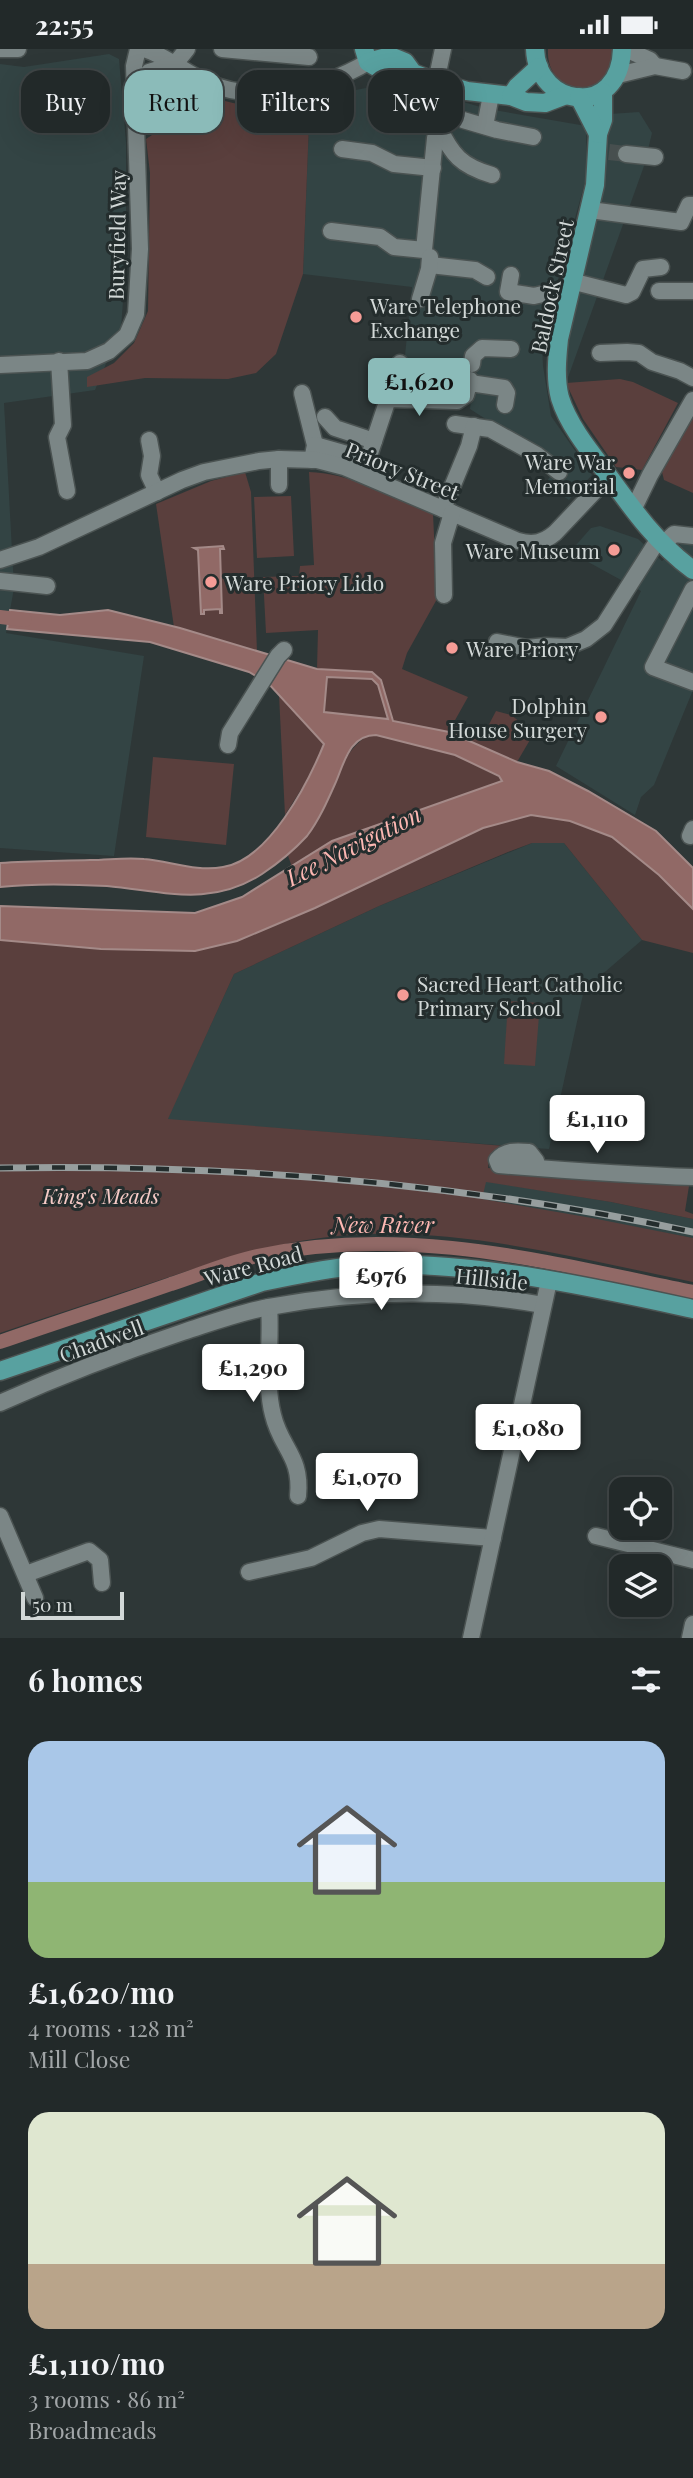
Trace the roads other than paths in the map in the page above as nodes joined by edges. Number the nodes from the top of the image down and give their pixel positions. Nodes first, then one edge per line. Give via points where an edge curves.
1 (0, 49) edge
2 (18, 49) edge
3 (138, 49) edge
4 (144, 49) edge
5 (187, 49) edge
6 (222, 49) edge
7 (443, 49) edge
8 (536, 49) edge
9 (623, 49) edge
10 (366, 55) edge
11 (309, 57) dead end
12 (175, 64) junction
13 (655, 66) junction
14 (539, 67) junction
15 (134, 70) edge
16 (156, 70) edge
17 (383, 70) edge
18 (442, 70) edge
19 (682, 71) dead end
20 (618, 75) junction
21 (463, 89) edge
22 (603, 92) junction
23 (491, 95) junction
24 (511, 96) junction
25 (573, 96) junction
26 (463, 120) dead end
27 (485, 126) junction
28 (136, 133) edge
29 (437, 133) edge
30 (441, 133) edge
31 (533, 137) dead end
32 (608, 148) junction
33 (342, 149) dead end
34 (655, 157) dead end
35 (433, 168) junction
36 (492, 175) dead end
37 (693, 205) edge
38 (590, 209) junction
39 (331, 231) dead end
40 (427, 258) junction
41 (661, 267) dead end
42 (511, 275) dead end
43 (487, 277) dead end
44 (570, 288) junction
45 (659, 291) dead end
46 (693, 291) edge
47 (420, 299) dead end
48 (511, 349) dead end
49 (600, 353) dead end
50 (59, 361) junction
51 (2, 363) edge
52 (400, 363) dead end
53 (471, 376) junction
54 (693, 378) edge
55 (302, 393) dead end
56 (388, 399) junction
57 (693, 400) edge
58 (505, 405) dead end
59 (325, 417) dead end
60 (455, 424) dead end
61 (474, 426) junction
62 (149, 440) dead end
63 (374, 441) junction
64 (314, 452) junction
65 (279, 459) junction
66 (365, 467) junction
67 (559, 472) dead end
68 (609, 476) junction
69 (279, 485) dead end
70 (67, 491) dead end
71 (157, 492) junction
72 (633, 510) junction
73 (448, 511) junction
74 (693, 536) edge
75 (660, 542) junction
76 (0, 561) edge
77 (693, 570) edge
78 (0, 582) edge
79 (47, 586) dead end
80 (693, 589) edge
81 (444, 596) dead end
82 (497, 642) dead end
83 (281, 653) dead end
84 (693, 682) edge
85 (228, 745) dead end
86 (538, 1168) dead end
87 (693, 1177) edge
88 (549, 1282) junction
89 (543, 1305) junction
90 (269, 1307) junction
91 (693, 1309) edge
92 (218, 1321) joint
93 (0, 1371) edge
94 (0, 1403) edge
95 (298, 1496) dead end
96 (0, 1516) edge
97 (596, 1536) dead end
98 (493, 1538) junction
99 (693, 1560) edge
100 (249, 1572) dead end
101 (26, 1574) junction
102 (102, 1583) dead end
103 (35, 1598) dead end
104 (693, 1624) edge
105 (471, 1638) edge
106 (690, 1638) edge

1 - 2 street
3 - 15 street, Buryfield Way
4 - 12 street
5 - 12 street
6 - 11 street
7 - 18 street
8 - 14 main road
9 - 13 street
9 - 20 main road
10 - 12 street via 345,75 259,93 216,86
10 - 17 main road
12 - 16 street
13 - 19 street
13 - 20 street
14 - 24 main road
14 - 25 main road via 556,91
20 - 22 main road
21 - 23 main road
22 - 25 main road
22 - 32 main road, Baldock Street
23 - 24 main road
23 - 27 street
24 - 25 main road via 526,103 545,103
25 - 32 main road
26 - 27 street
27 - 31 street
28 - 50 street, Buryfield Way via 140,249 136,314 127,335 109,351 87,361
29 - 35 street
30 - 36 street via 458,159
32 - 34 street
32 - 38 main road, Baldock Street
33 - 35 street
35 - 40 street
37 - 38 street via 681,222
38 - 44 main road, Baldock Street
39 - 40 street via 380,237
40 - 43 street
40 - 47 street
41 - 44 street via 643,269 626,295
42 - 44 street via 508,292 534,296
44 - 68 main road, Baldock Street via 557,357 560,396 587,448
45 - 46 street
48 - 53 street via 482,348 474,356
49 - 54 street via 639,353
50 - 51 street, Buryfield Way
50 - 70 street via 63,425 57,437
52 - 56 street
53 - 56 street via 466,395 457,401
53 - 58 street via 504,388
55 - 64 street
56 - 63 street
57 - 72 street
59 - 63 street via 335,428
60 - 61 street
61 - 67 street via 511,440
61 - 73 street
62 - 71 street via 149,475
63 - 66 street
64 - 65 street, Priory Street
64 - 66 street, Priory Street via 344,467
65 - 69 street
65 - 71 street, Priory Street via 204,472
66 - 73 street, Priory Street
68 - 72 main road, Baldock Street
68 - 73 street, Priory Street via 540,543 518,541
71 - 76 street, Priory Street
72 - 75 main road, Baldock Street
73 - 81 street
74 - 75 street via 674,534
75 - 77 main road, Baldock Street
75 - 82 street via 604,625 586,639 567,647 527,648
78 - 79 street
80 - 84 street via 653,667
83 - 85 street via 230,733
86 - 87 street
88 - 89 street
88 - 91 main road, Ware Road
88 - 93 main road, Ware Road via 432,1267 348,1267 306,1273 224,1294
89 - 90 street, Hillside via 400,1293
89 - 98 street
90 - 92 street, Hillside
90 - 95 street via 272,1414 295,1461
92 - 94 street, Chadwell via 88,1365
96 - 101 street
97 - 99 street
98 - 100 street via 379,1529 311,1558
98 - 105 street
101 - 102 street via 89,1551 100,1560
101 - 103 street
104 - 106 street

